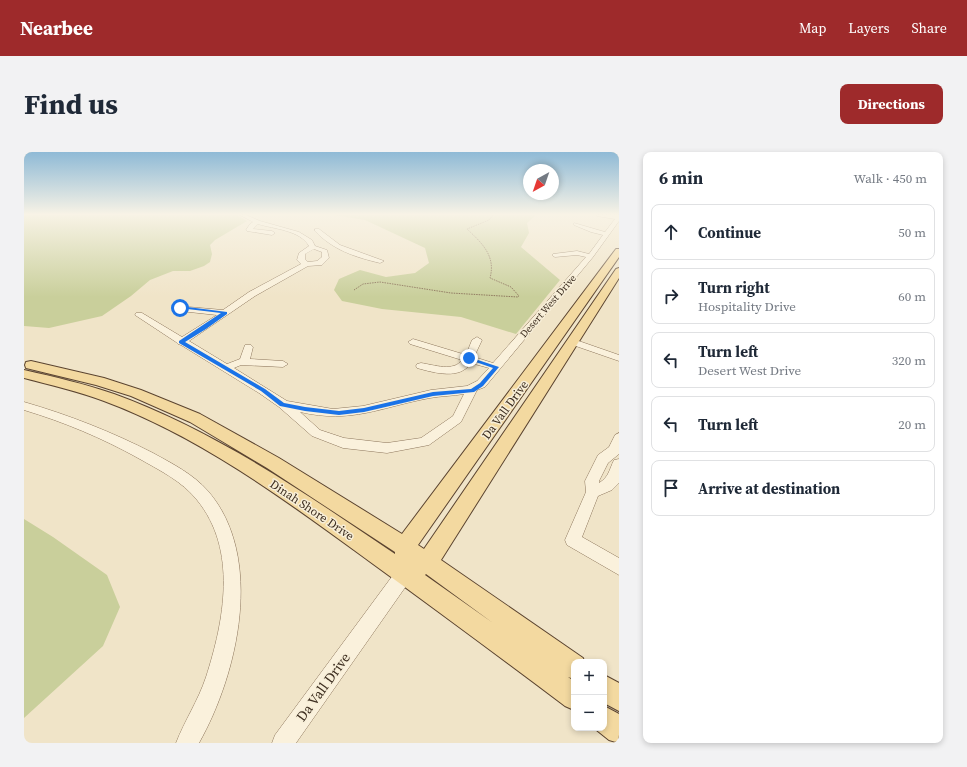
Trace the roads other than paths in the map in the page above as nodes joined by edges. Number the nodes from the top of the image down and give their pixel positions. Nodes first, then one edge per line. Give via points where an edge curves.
1 (317, 243) edge
2 (331, 243) edge
3 (601, 243) edge
4 (312, 244) junction
5 (349, 251) junction
6 (618, 253) edge
7 (555, 255) dead end
8 (333, 256) junction
9 (591, 256) junction
10 (380, 261) dead end
11 (306, 264) junction
12 (619, 271) edge
13 (180, 308) dead end
14 (225, 313) junction
15 (139, 315) dead end
16 (477, 340) dead end
17 (181, 342) junction
18 (414, 342) dead end
19 (573, 342) junction
20 (248, 347) dead end
21 (469, 358) junction
22 (619, 358) edge
23 (244, 362) junction
24 (24, 364) edge
25 (283, 364) dead end
26 (421, 366) dead end
27 (496, 367) junction
28 (226, 368) junction
29 (24, 374) edge
30 (472, 390) junction
31 (282, 404) junction
32 (24, 406) edge
33 (618, 453) edge
34 (405, 547) junction
35 (427, 563) junction
36 (619, 567) edge
37 (405, 573) junction
38 (571, 665) edge
39 (607, 690) edge
40 (571, 695) edge
41 (619, 698) edge
42 (607, 721) edge
43 (619, 730) edge
44 (187, 743) edge
45 (282, 743) edge

1 - 4 street
2 - 5 street
3 - 9 street, Desert West Drive
4 - 8 street
4 - 11 street via 302,253 301,260
5 - 8 street
5 - 10 street
6 - 34 main road, Da Vall Drive
7 - 9 street via 578,249
8 - 11 street via 319,263
9 - 27 street, Desert West Drive
11 - 14 street via 252,294
12 - 19 main road, Da Vall Drive
13 - 14 street
14 - 17 street
15 - 17 street, Desert West Drive
16 - 21 street
17 - 28 street, Desert West Drive
18 - 21 street
19 - 22 street
19 - 35 main road, Da Vall Drive
20 - 23 street
21 - 26 street via 463,367 455,372
21 - 27 street
23 - 25 street
23 - 28 street
24 - 34 main road, Dinah Shore Drive via 99,381 136,393 195,418 273,463
27 - 30 street, Desert West Drive via 482,384
28 - 31 street, Desert West Drive
29 - 37 main road, Dinah Shore Drive via 80,388 174,425 230,455
30 - 31 street, Desert West Drive via 433,394 364,410 339,413
30 - 31 street, Desert West Drive via 456,419 424,442 387,448 343,442 316,433
32 - 44 street via 82,425 117,440 151,459 186,480 205,499 218,520 232,564 234,590 229,627 223,657 211,692
33 - 36 street via 618,469 611,483 605,489 593,492 573,540
34 - 35 main road, Dinah Shore Drive
34 - 37 main road
35 - 37 main road, Da Vall Drive
35 - 38 main road, Dinah Shore Drive
37 - 40 main road, Dinah Shore Drive
37 - 45 street, Da Vall Drive
39 - 41 main road
42 - 43 main road

